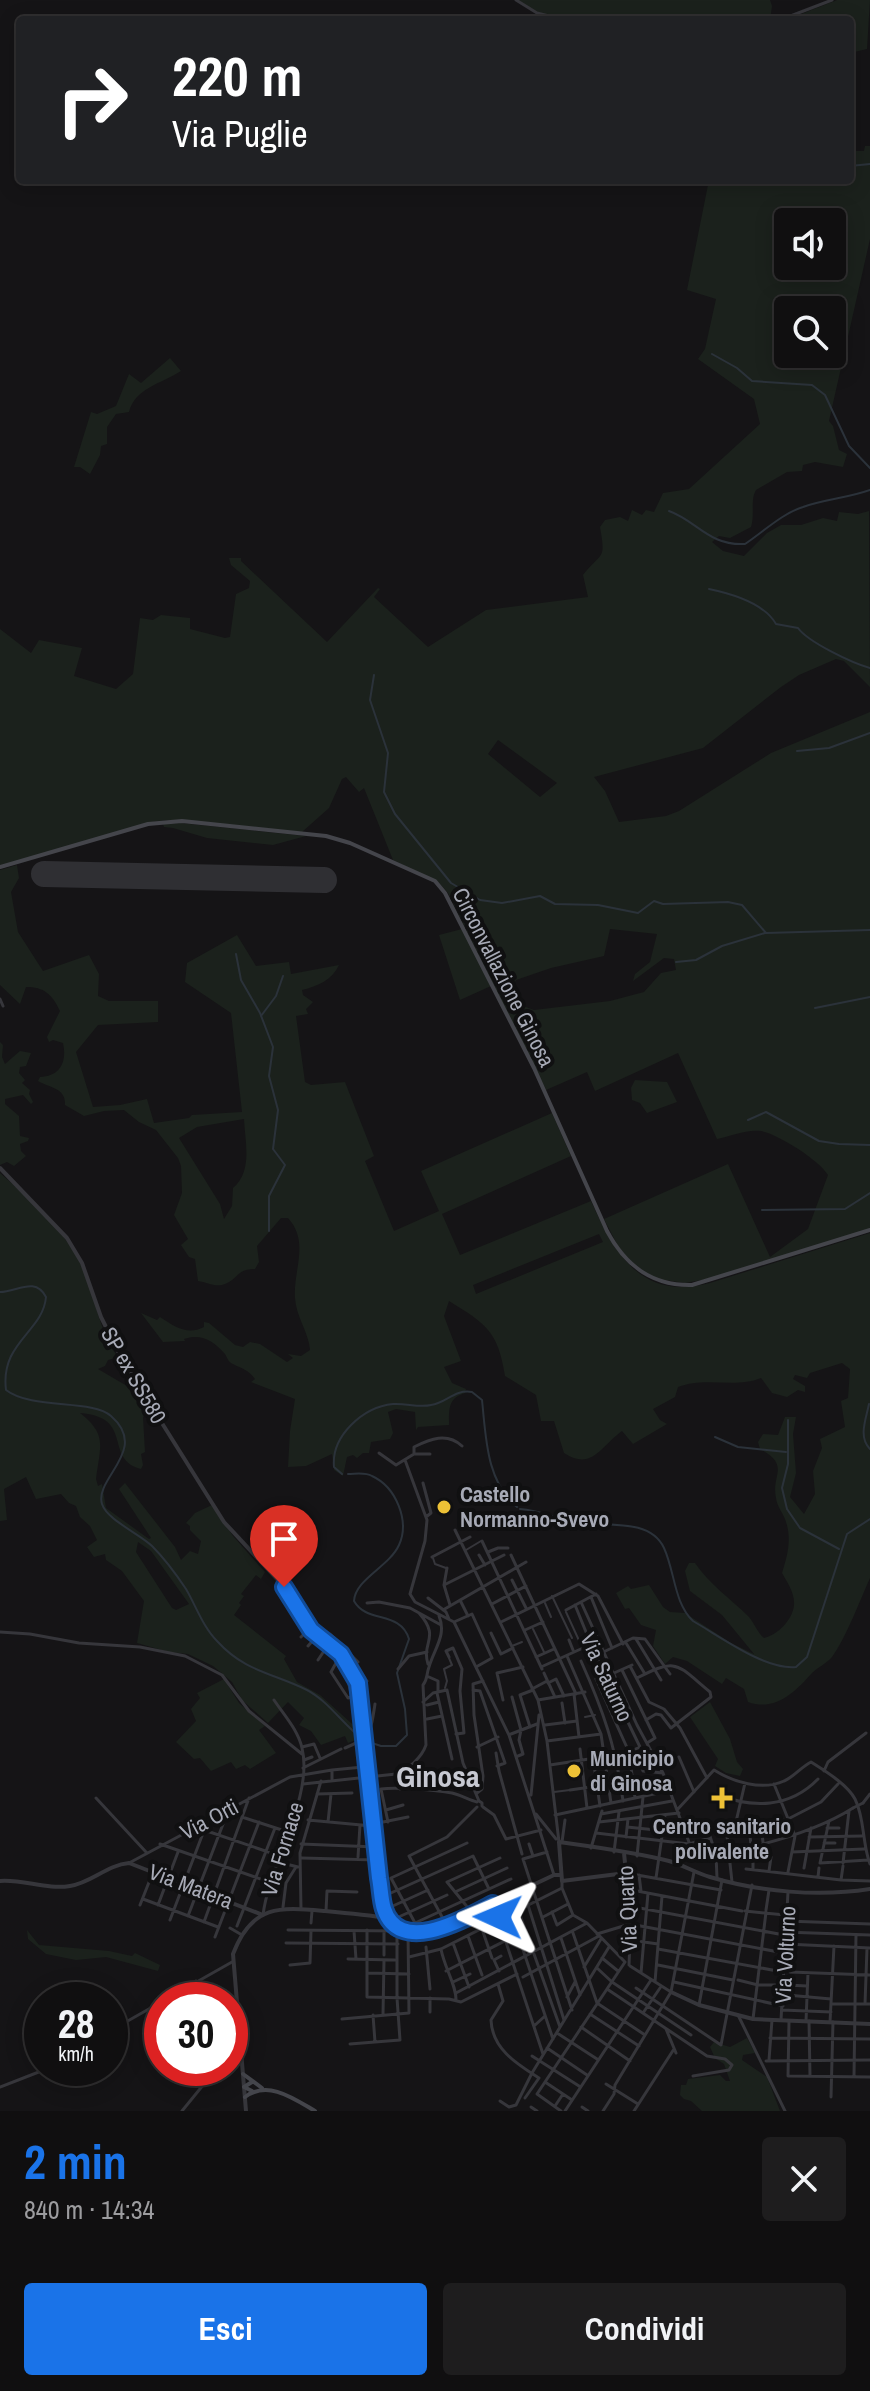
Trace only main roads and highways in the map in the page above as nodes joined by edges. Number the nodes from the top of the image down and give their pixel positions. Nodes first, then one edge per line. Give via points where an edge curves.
1 (0, 867) edge
2 (870, 1230) edge
3 (248, 2078) edge
4 (252, 2082) junction
5 (262, 2088) junction
6 (252, 2091) junction
7 (245, 2097) road end
8 (315, 2111) edge

1 - 2 main road, Circonvallazione Ginosa via 148,824 182,821 326,836 373,852 435,881 445,893 534,1068 607,1231 629,1265 657,1281 692,1285
3 - 4 main road
4 - 5 main road
4 - 6 main road via 244,2087
5 - 6 main road
5 - 8 main road
6 - 7 main road

